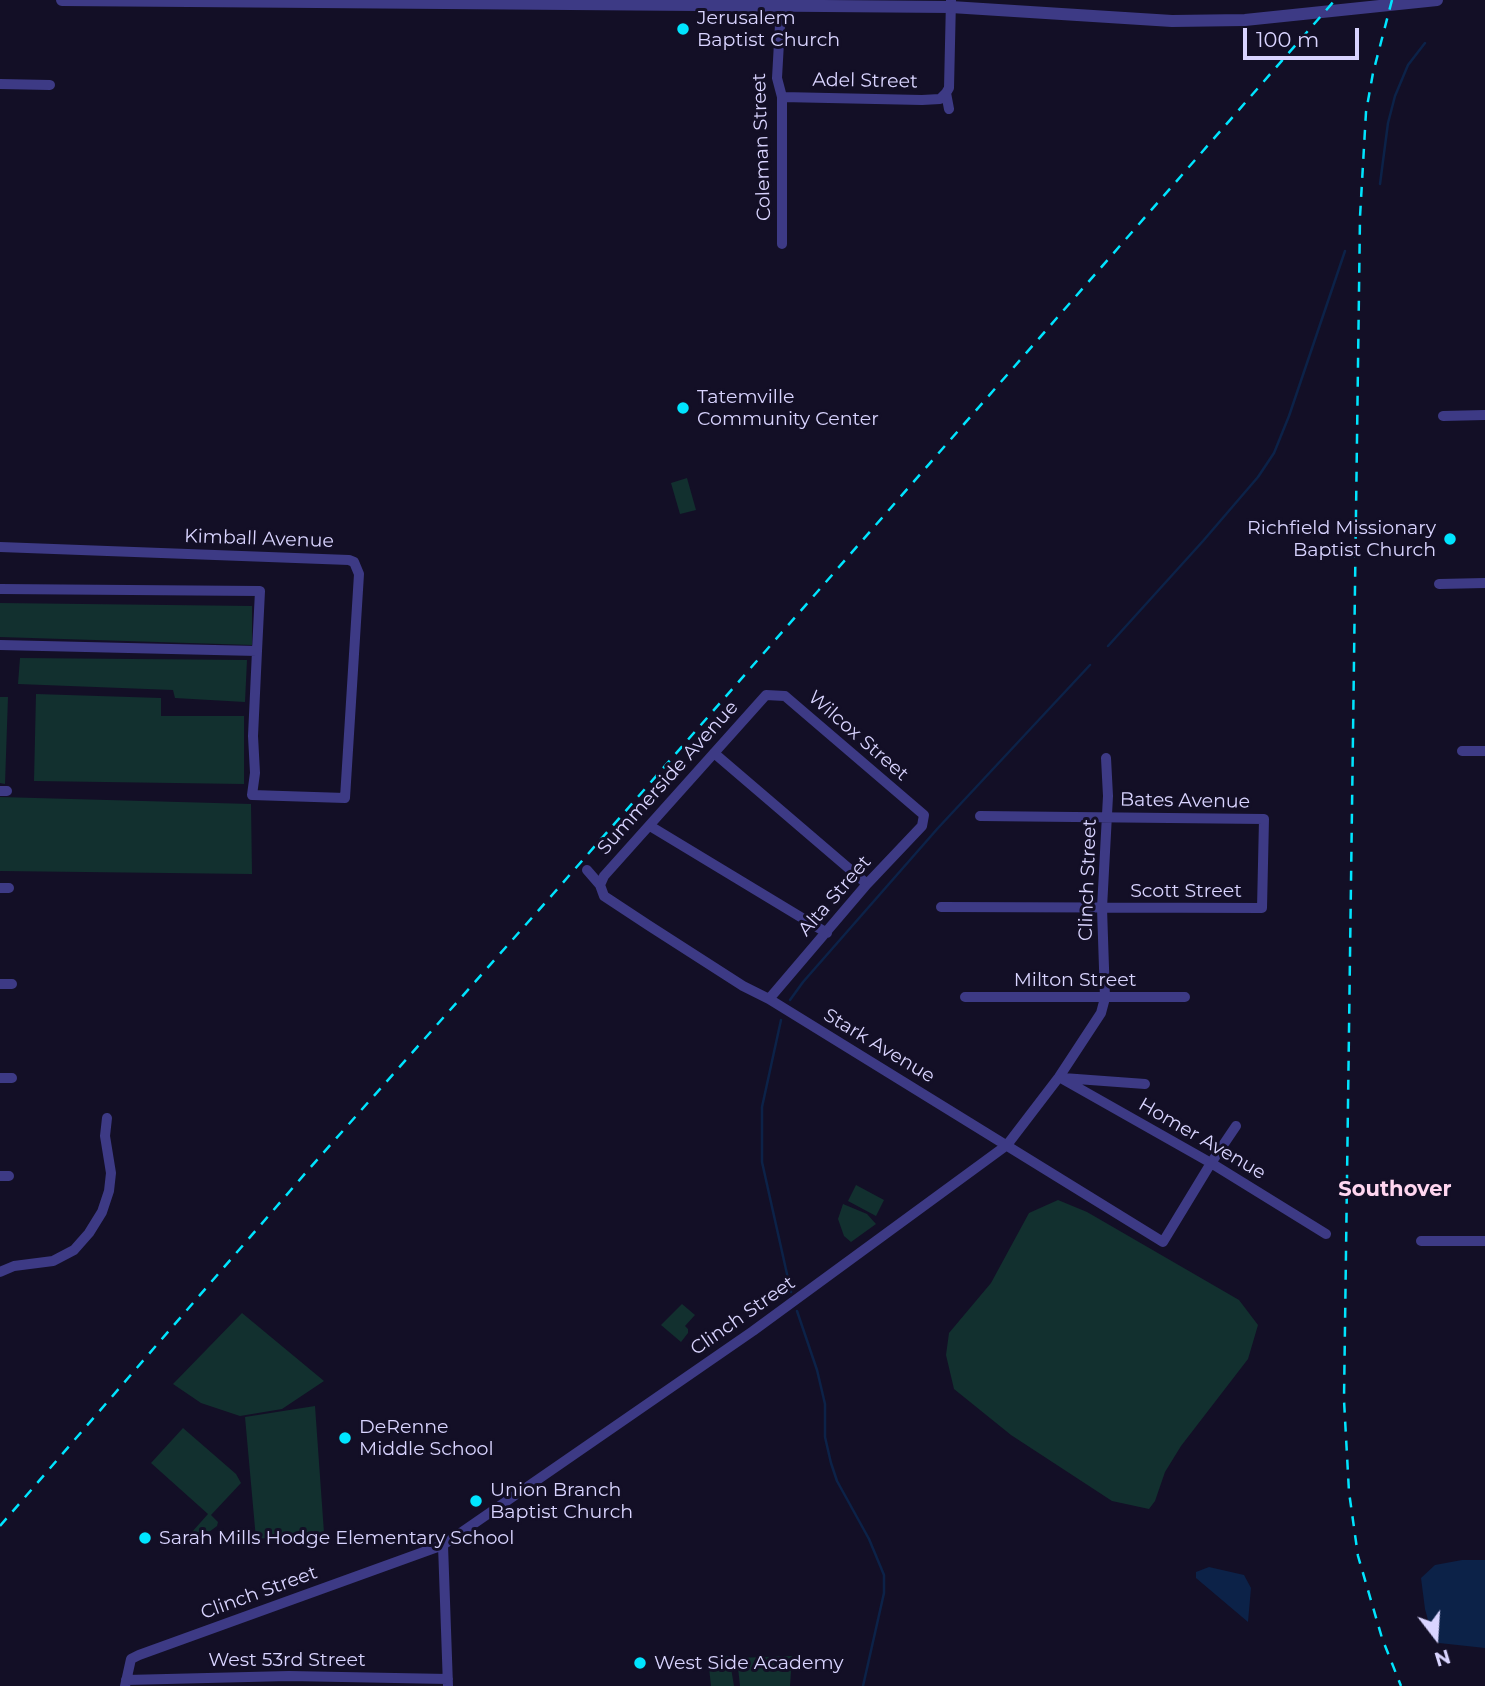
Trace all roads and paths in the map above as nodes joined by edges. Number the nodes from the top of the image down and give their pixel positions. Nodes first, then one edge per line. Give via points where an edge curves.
1 (62, 0) edge
2 (1435, 0) edge
3 (130, 1) edge
4 (233, 1) edge
5 (312, 1) edge
6 (394, 1) edge
7 (516, 2) edge
8 (724, 3) edge
9 (951, 4) edge
10 (781, 7) junction
11 (0, 84) edge
12 (50, 85) dead end
13 (946, 93) junction
14 (782, 97) junction
15 (949, 109) dead end
16 (782, 244) dead end
17 (1485, 415) edge
18 (1443, 416) dead end
19 (0, 547) edge
20 (1485, 583) edge
21 (1439, 584) dead end
22 (0, 589) edge
23 (0, 645) edge
24 (257, 651) junction
25 (766, 695) joint
26 (1462, 751) dead end
27 (1485, 751) edge
28 (714, 753) junction
29 (1106, 758) dead end
30 (924, 816) joint
31 (980, 816) dead end
32 (1107, 817) junction
33 (650, 826) junction
34 (587, 870) dead end
35 (867, 884) junction
36 (600, 885) junction
37 (941, 907) dead end
38 (1102, 908) junction
39 (1262, 908) joint
40 (827, 933) junction
41 (0, 984) edge
42 (12, 984) dead end
43 (965, 997) dead end
44 (1185, 997) dead end
45 (1105, 998) junction
46 (769, 999) junction
47 (0, 1077) edge
48 (1059, 1077) junction
49 (12, 1078) dead end
50 (1145, 1084) dead end
51 (107, 1118) dead end
52 (1236, 1126) dead end
53 (1007, 1144) junction
54 (1211, 1163) junction
55 (1325, 1234) dead end
56 (1421, 1241) dead end
57 (1485, 1241) edge
58 (0, 1264) edge
59 (14, 1266) junction
60 (0, 1272) edge
61 (443, 1545) junction
62 (289, 1681) edge
63 (448, 1682) edge
64 (125, 1683) edge

1 - 3 street
2 - 9 street via 1245,20 1172,21
3 - 4 street
4 - 5 street
5 - 6 street
6 - 7 street
7 - 8 street
8 - 10 street
9 - 10 street
9 - 13 street
10 - 14 street, Coleman Street via 777,78
11 - 12 street
13 - 14 street, Adel Street via 940,99 922,100
13 - 15 street
14 - 16 street, Coleman Street
17 - 18 street
19 - 24 street, Kimball Avenue via 354,562 359,573 345,798 252,795
20 - 21 street
22 - 24 street via 260,591
23 - 24 street
25 - 28 street, Summerside Avenue
25 - 30 street, Wilcox Street via 785,696
26 - 27 street
28 - 33 street, Summerside Avenue
28 - 35 street
29 - 32 street, Clinch Street
30 - 35 street, Alta Street via 922,826
31 - 32 street, Bates Avenue
32 - 38 street, Clinch Street
32 - 39 street, Bates Avenue via 1264,819
33 - 36 street, Summerside Avenue
33 - 40 street
34 - 36 street, Stark Avenue
35 - 40 street, Alta Street
36 - 46 street, Stark Avenue via 604,896
37 - 38 street, Scott Street
38 - 39 street, Scott Street
38 - 45 street, Clinch Street
40 - 46 street, Alta Street
41 - 42 street
43 - 45 street, Milton Street
44 - 45 street, Milton Street
45 - 48 street, Clinch Street via 1101,1013
46 - 53 street, Stark Avenue
47 - 49 street
48 - 50 street
48 - 53 street, Clinch Street
48 - 54 street, Homer Avenue
51 - 59 street via 109,1191 89,1233 74,1250 53,1261
52 - 54 street
53 - 54 street, Stark Avenue via 1163,1242
53 - 61 street, Clinch Street via 753,1331
54 - 55 street, Homer Avenue
56 - 57 street
58 - 59 street
59 - 60 street
61 - 63 street
61 - 64 street, Clinch Street via 139,1654 131,1659
62 - 63 street, West 53rd Street
62 - 64 street, West 53rd Street

